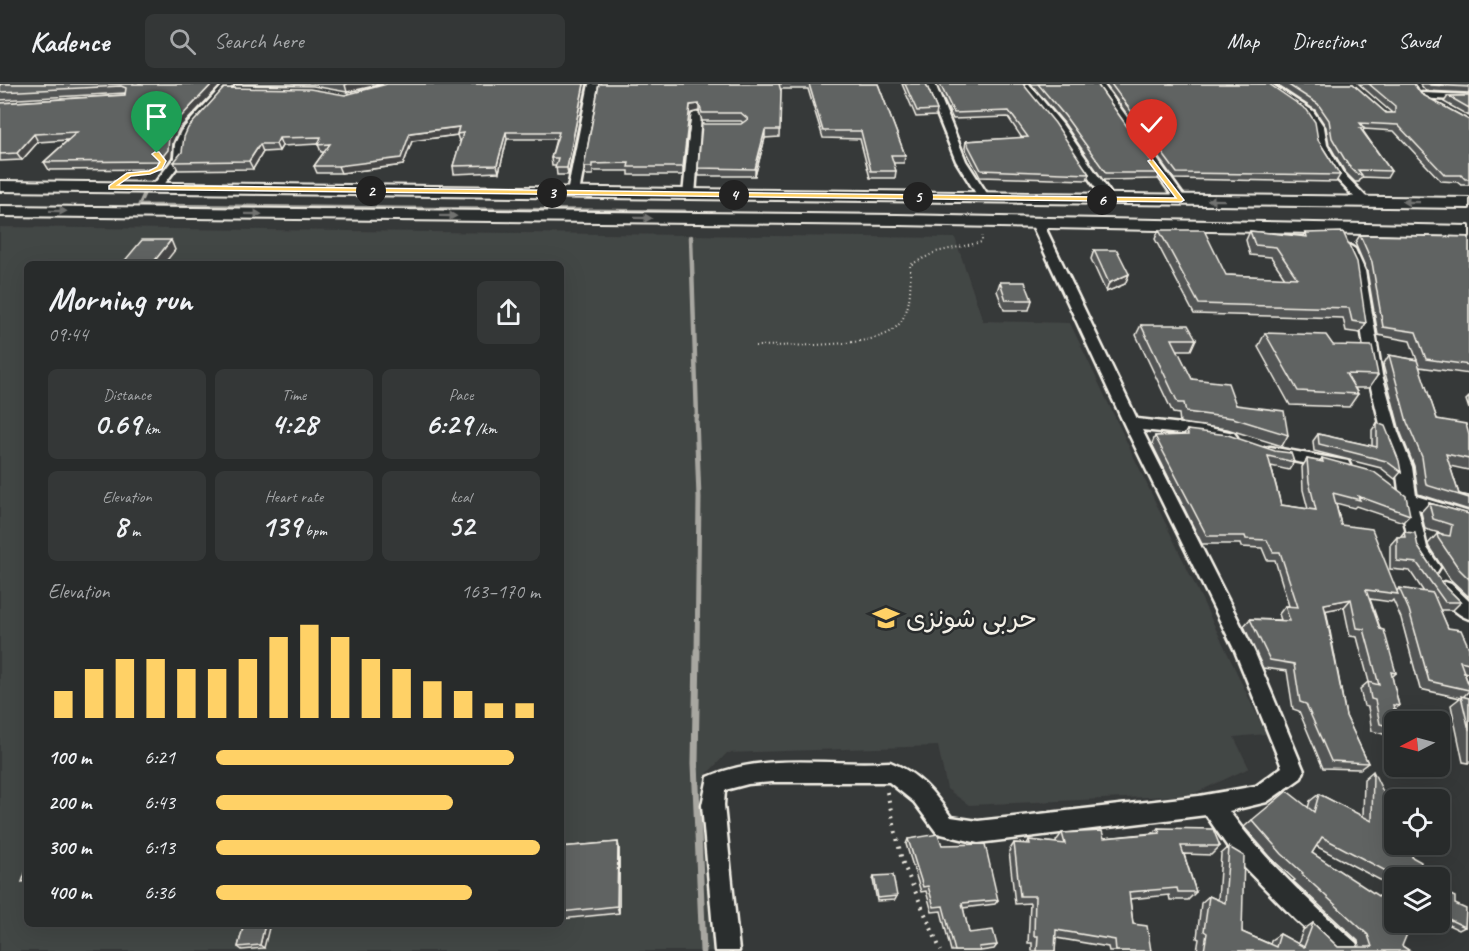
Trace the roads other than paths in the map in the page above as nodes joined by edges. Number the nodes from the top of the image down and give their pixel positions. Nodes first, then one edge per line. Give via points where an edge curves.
1 (594, 84) edge
2 (930, 84) edge
3 (1024, 84) edge
4 (1098, 84) edge
5 (1265, 84) edge
6 (1413, 84) edge
7 (230, 88) edge
8 (1422, 96) junction
9 (1469, 98) edge
10 (1437, 106) edge
11 (699, 122) dead end
12 (0, 186) edge
13 (156, 188) junction
14 (573, 193) junction
15 (689, 195) junction
16 (887, 197) junction
17 (984, 198) junction
18 (1109, 200) junction
19 (1181, 200) junction
20 (1365, 202) junction
21 (1469, 203) edge
22 (0, 211) edge
23 (897, 220) junction
24 (1037, 223) junction
25 (1340, 229) junction
26 (1469, 231) edge
27 (1132, 424) junction
28 (1353, 468) edge
29 (1391, 487) edge
30 (1408, 500) junction
31 (1469, 518) edge
32 (1469, 612) edge
33 (1211, 804) junction
34 (727, 951) edge
35 (1348, 951) edge

1 - 14 street
2 - 17 street via 961,161
3 - 18 street via 1067,135
4 - 19 street
5 - 20 street via 1310,113 1338,175
6 - 8 street
7 - 13 street via 185,133 179,159
8 - 9 street
8 - 10 street
11 - 15 street
12 - 13 main road
13 - 14 main road
14 - 15 main road
15 - 16 main road
16 - 17 main road
16 - 23 main road via 907,206 908,213
17 - 18 main road
18 - 19 main road
20 -> 19 main road
21 -> 20 main road
22 -> 23 main road
23 - 24 main road
24 - 25 main road
24 - 27 street
25 - 26 main road
25 - 30 street via 1359,272 1375,375 1404,467
27 - 28 street via 1227,436 1254,446
27 - 33 street via 1238,636 1294,771 1260,795
29 - 30 street
30 - 31 street
30 - 32 street via 1419,549 1442,585
33 - 34 street via 978,832 945,826 907,779 890,772 765,774 722,779 715,784 713,805
33 - 35 street via 1244,851

